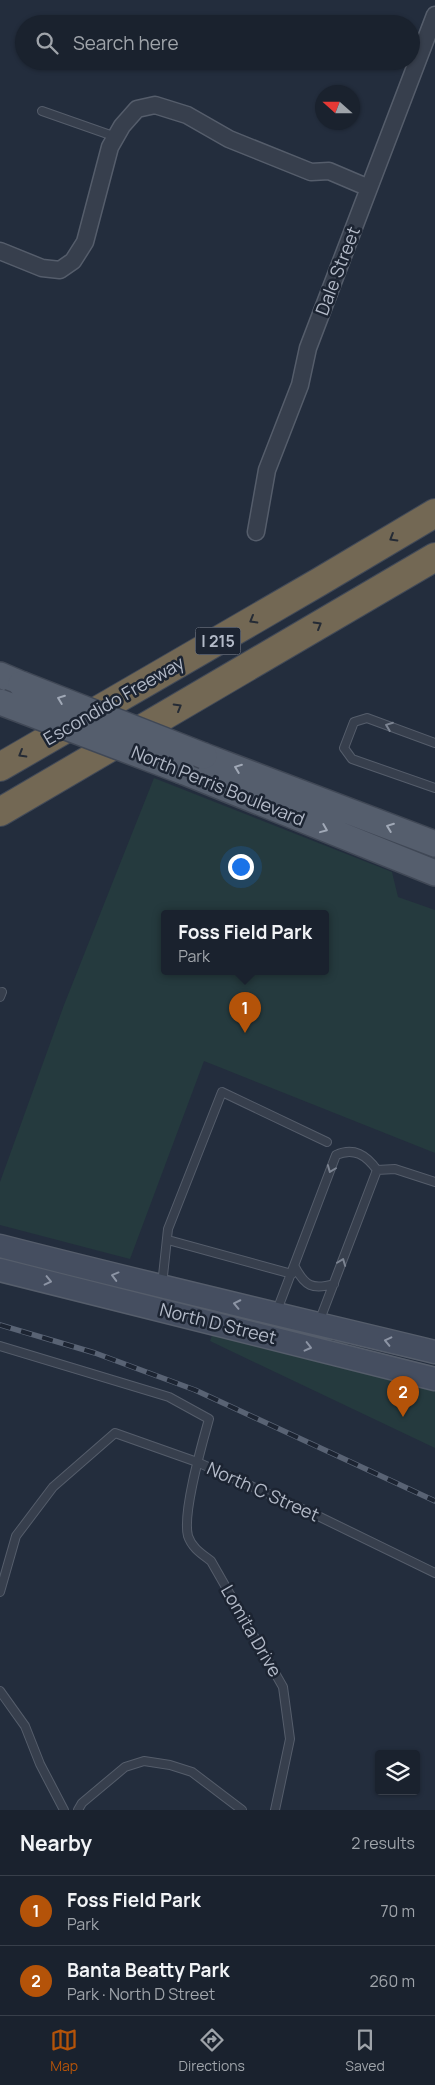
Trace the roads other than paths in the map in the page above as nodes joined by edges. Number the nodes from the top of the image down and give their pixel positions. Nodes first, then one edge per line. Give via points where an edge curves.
1 (435, 15) edge
2 (420, 54) edge
3 (414, 70) edge
4 (42, 111) dead end
5 (116, 137) junction
6 (369, 188) junction
7 (0, 251) edge
8 (435, 513) edge
9 (256, 532) dead end
10 (435, 557) edge
11 (10, 680) edge
12 (0, 702) edge
13 (435, 743) edge
14 (0, 767) edge
15 (435, 788) edge
16 (0, 812) edge
17 (435, 844) edge
18 (432, 870) edge
19 (327, 1142) dead end
20 (377, 1170) junction
21 (435, 1182) edge
22 (168, 1240) junction
23 (0, 1246) edge
24 (0, 1270) edge
25 (293, 1270) junction
26 (334, 1284) junction
27 (161, 1299) junction
28 (276, 1313) junction
29 (319, 1324) junction
30 (0, 1346) edge
31 (435, 1352) edge
32 (435, 1378) edge
33 (197, 1462) junction
34 (435, 1573) edge
35 (0, 1592) edge
36 (0, 1691) edge
37 (64, 1810) edge
38 (78, 1810) edge
39 (242, 1810) edge
40 (276, 1810) edge

1 - 2 street, Dale Street
3 - 6 street, Dale Street
4 - 5 lane
5 - 6 street via 137,109 155,105 186,115 229,139 311,172 329,171
5 - 7 street via 110,148 85,242 73,261 60,270 42,268
6 - 9 street, Dale Street via 308,348 300,385 267,470
8 -> 14 highway, Escondido Freeway / I 215
16 -> 10 highway, I 215
17 -> 11 main road, North Perris Boulevard, bridge
12 -> 18 main road, North Perris Boulevard, bridge
13 -> 15 lane via 367,718 354,722 344,748 352,758
19 - 22 lane via 222,1092 168,1229
20 - 21 lane via 395,1169
20 -> 25 lane via 370,1159 357,1152 346,1151 336,1155
26 -> 20 lane
22 - 25 lane
22 - 27 lane
27 -> 23 main road, North D Street
24 -> 27 main road, North D Street
25 - 26 lane via 310,1286 321,1288
25 - 28 lane
26 - 29 lane
28 -> 27 main road, North D Street
27 -> 32 main road, North D Street
28 - 29 main road, North D Street
31 -> 29 main road, North D Street
30 - 33 lane, North C Street via 169,1397 209,1419
33 - 34 lane, North C Street
33 - 35 lane via 115,1433 53,1487 16,1536
33 - 40 lane, Lomita Drive via 187,1523 188,1536 194,1548 211,1561 283,1687 290,1739
36 - 37 lane via 26,1726 40,1764
38 - 39 lane via 125,1767 144,1761 192,1772

